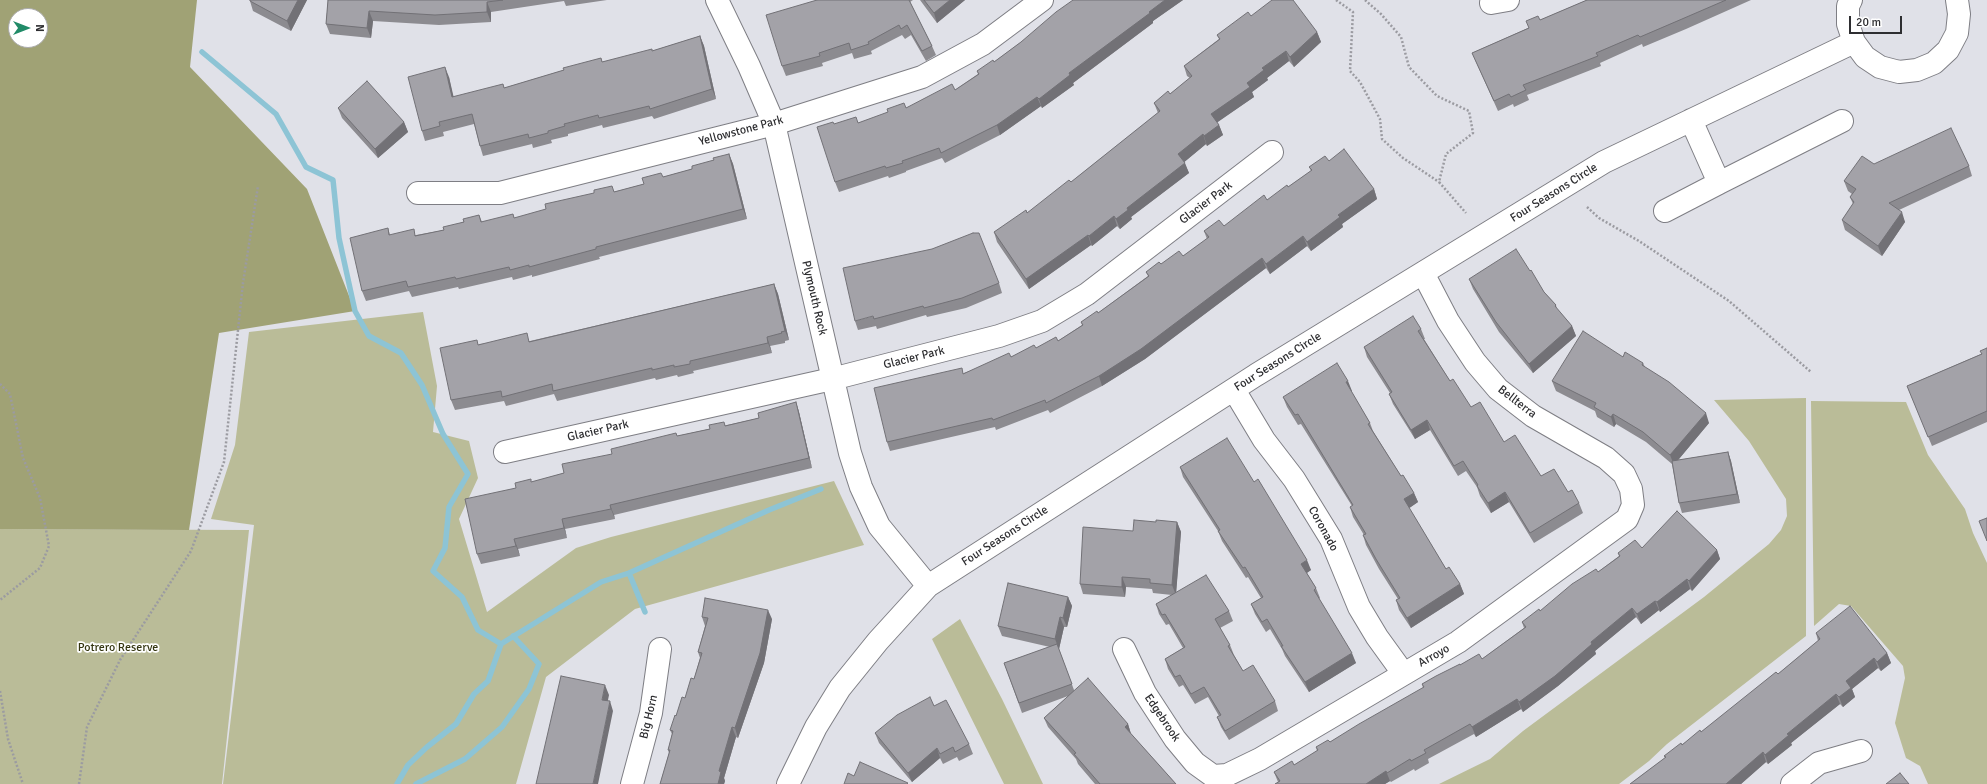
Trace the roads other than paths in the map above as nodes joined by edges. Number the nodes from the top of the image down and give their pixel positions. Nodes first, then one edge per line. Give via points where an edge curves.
1 (717, 0) edge
2 (1042, 0) edge
3 (1850, 0) edge
4 (1956, 0) edge
5 (1854, 42) junction
6 (1691, 120) junction
7 (1842, 121) dead end
8 (774, 124) junction
9 (1272, 152) dead end
10 (1719, 183) junction
11 (418, 194) dead end
12 (1665, 211) dead end
13 (1423, 273) junction
14 (832, 378) junction
15 (1234, 390) junction
16 (505, 452) dead end
17 (1633, 505) joint
18 (928, 586) junction
19 (660, 649) dead end
20 (1124, 649) dead end
21 (1403, 673) junction
22 (1861, 751) dead end
23 (1213, 776) joint
24 (632, 784) edge
25 (788, 784) edge
26 (1792, 784) edge

1 - 8 street, Plymouth Rock
2 - 8 street, Yellowstone Park via 983,44 922,77
3 - 5 street via 1848,24
4 - 5 street via 1959,14 1957,33 1948,50 1934,63 1917,70 1899,72 1880,67 1865,56
5 - 6 street, Four Seasons Circle
6 - 10 street
6 - 13 street, Four Seasons Circle via 1604,162
7 - 10 street
8 - 11 street, Yellowstone Park via 500,193
8 - 14 street, Plymouth Rock
9 - 14 street, Glacier Park via 1087,294 1042,321 999,336
10 - 12 street
13 - 15 street, Four Seasons Circle
13 - 17 street, Bellterra via 1452,327 1475,362 1498,389 1534,416 1624,474 1631,489
14 - 16 street, Glacier Park
14 - 18 street, Plymouth Rock via 860,487 879,526
15 - 18 street, Four Seasons Circle
15 - 21 street, Coronado via 1264,440 1294,479 1331,539 1359,607
17 - 21 street, Arroyo via 1627,519 1600,540 1458,642
18 - 25 street, Four Seasons Circle via 840,688 816,727
19 - 24 street, Big Horn via 652,714
20 - 23 street, Edgebrook via 1145,693 1175,739 1195,763
21 - 23 street, Arroyo via 1260,759 1227,775
22 - 26 street via 1819,763

